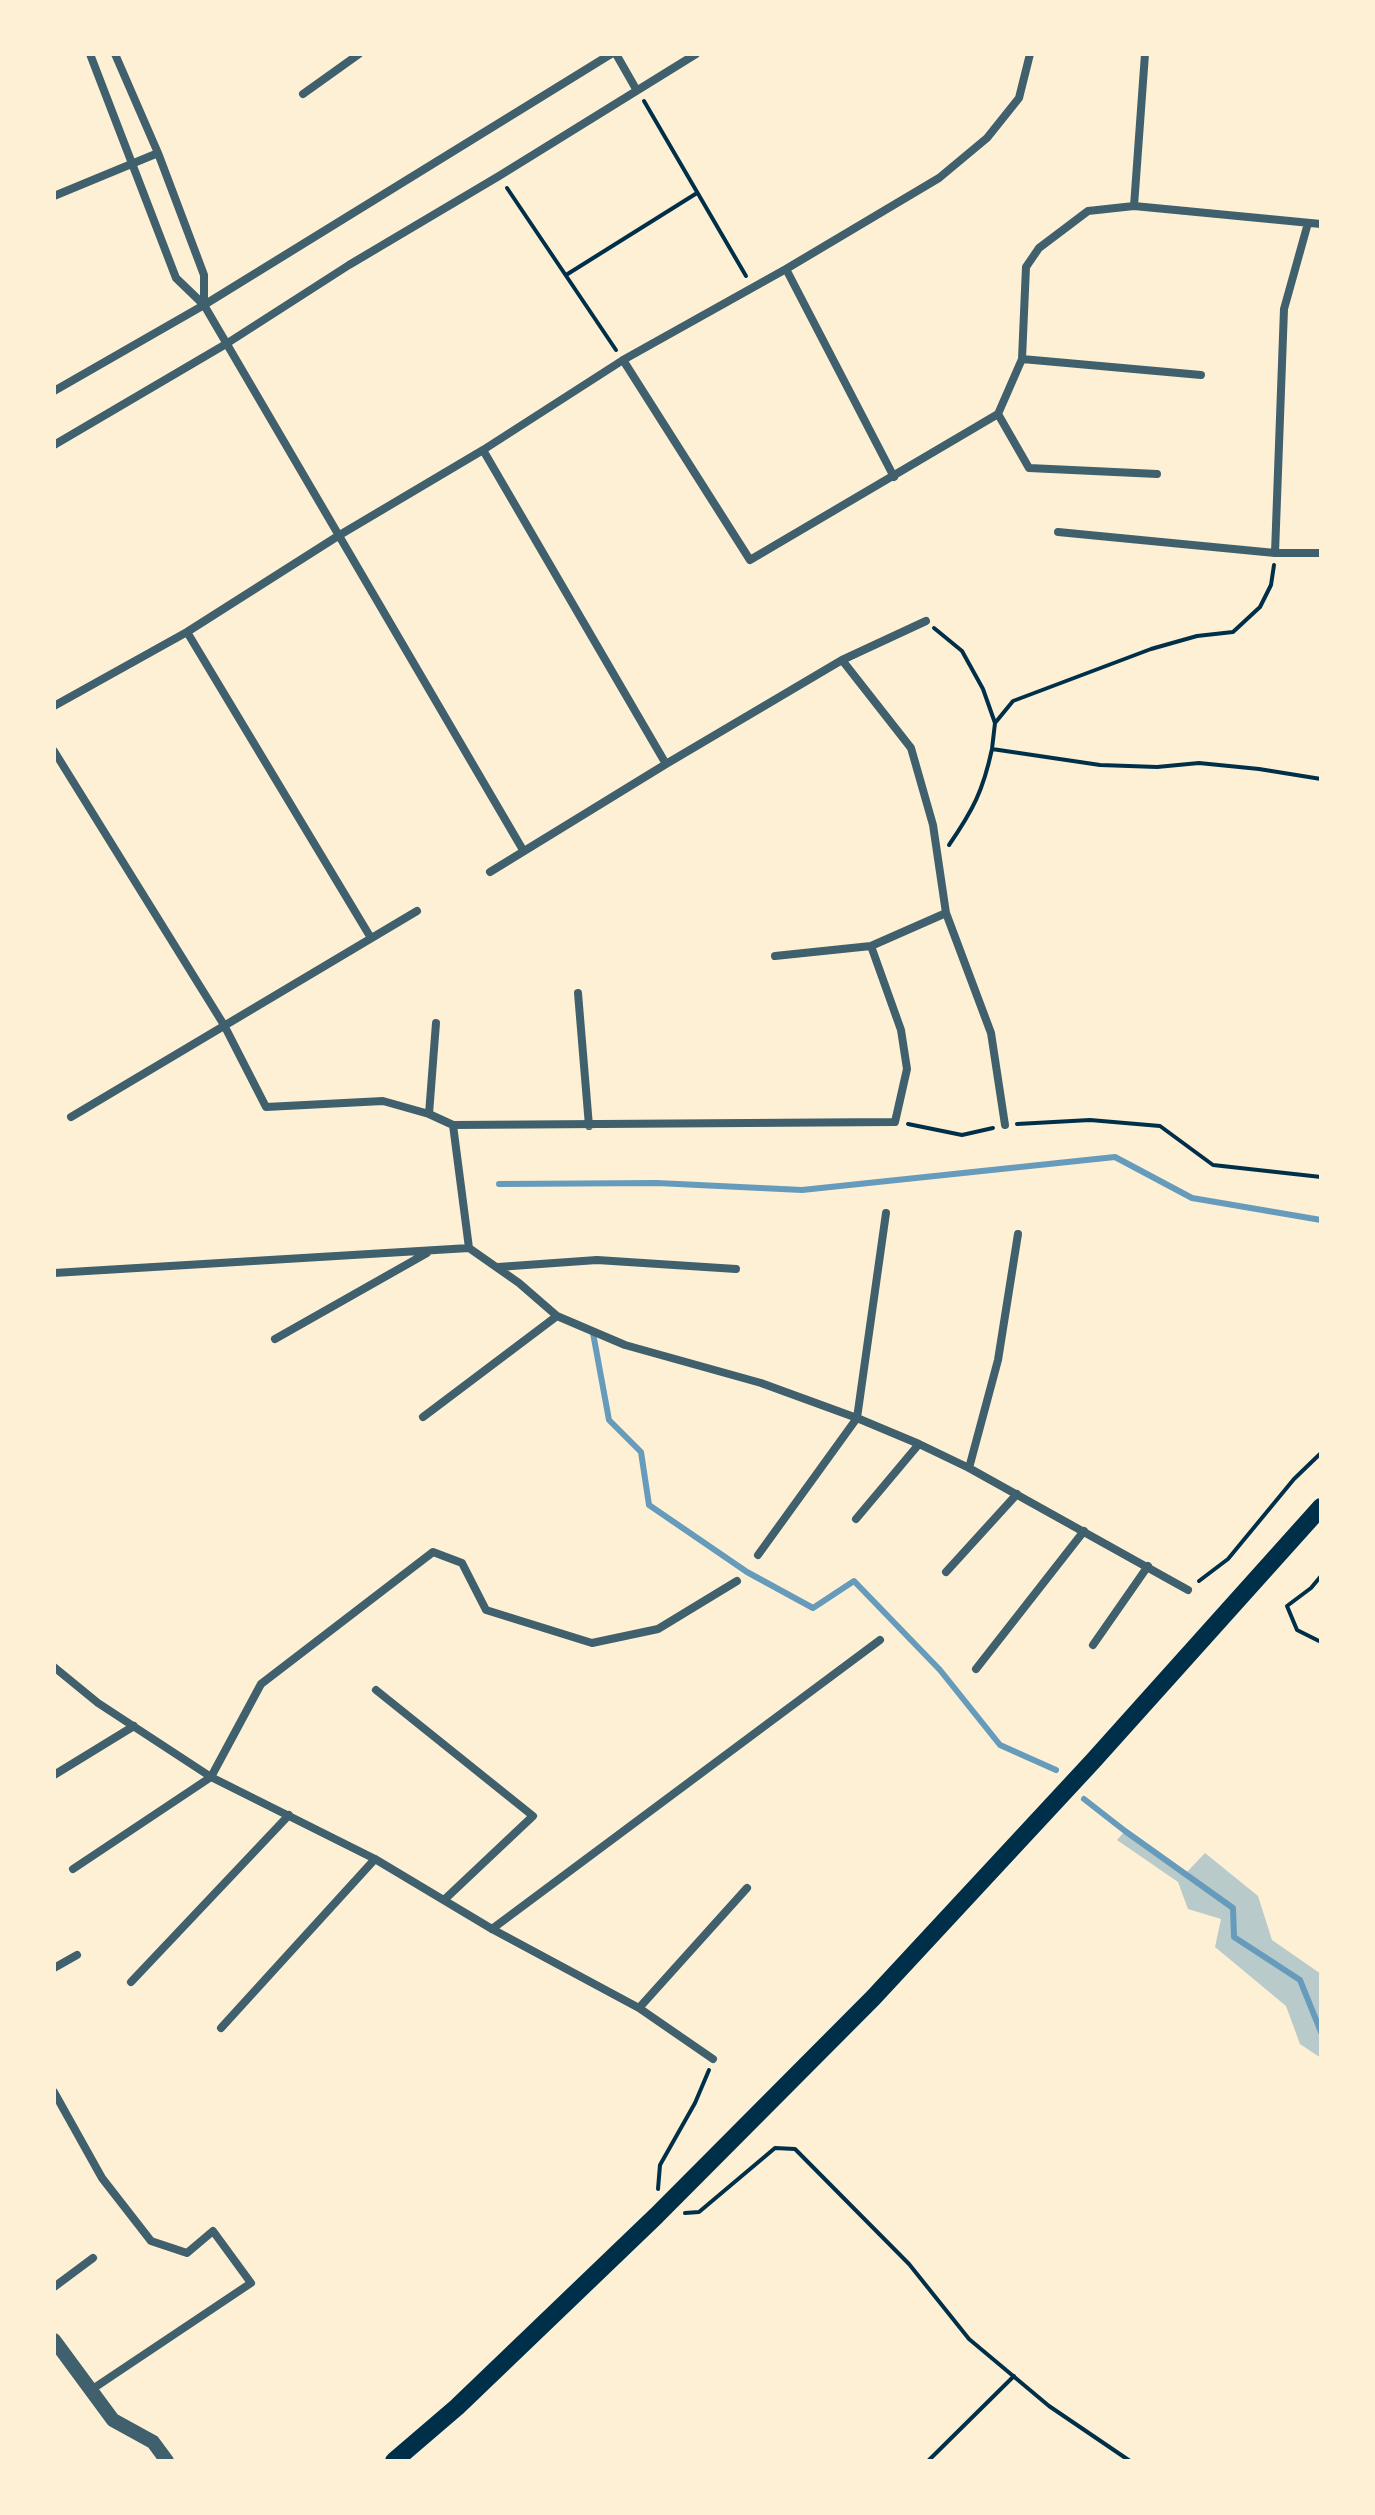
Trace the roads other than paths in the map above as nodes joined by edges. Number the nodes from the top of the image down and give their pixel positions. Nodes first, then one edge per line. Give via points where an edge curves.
1 (90, 54) edge
2 (115, 54) edge
3 (359, 54) edge
4 (614, 54) edge
5 (696, 54) edge
6 (1030, 54) edge
7 (1145, 54) edge
8 (636, 89) junction
9 (303, 94) dead end
10 (158, 153) junction
11 (134, 164) junction
12 (54, 196) edge
13 (1134, 206) junction
14 (1308, 223) junction
15 (1321, 224) edge
16 (786, 269) junction
17 (204, 305) junction
18 (226, 344) junction
19 (1022, 359) junction
20 (623, 360) junction
21 (1201, 375) dead end
22 (54, 391) edge
23 (998, 414) junction
24 (54, 445) edge
25 (483, 450) junction
26 (1157, 474) dead end
27 (894, 477) junction
28 (1058, 532) dead end
29 (338, 536) junction
30 (1275, 553) junction
31 (1321, 553) edge
32 (926, 621) road end
33 (187, 632) junction
34 (842, 660) junction
35 (54, 706) edge
36 (54, 751) edge
37 (666, 764) junction
38 (523, 850) junction
39 (490, 872) dead end
40 (417, 911) dead end
41 (946, 913) junction
42 (371, 938) junction
43 (871, 946) junction
44 (775, 956) dead end
45 (578, 993) dead end
46 (436, 1023) dead end
47 (224, 1025) junction
48 (429, 1114) junction
49 (71, 1117) dead end
50 (453, 1125) junction
51 (1005, 1125) road end
52 (589, 1126) junction
53 (886, 1213) dead end
54 (1018, 1234) dead end
55 (469, 1248) junction
56 (432, 1251) junction
57 (497, 1268) junction
58 (736, 1269) dead end
59 (54, 1273) edge
60 (557, 1316) junction
61 (275, 1339) dead end
62 (423, 1417) dead end
63 (857, 1418) junction
64 (919, 1444) junction
65 (969, 1468) junction
66 (1017, 1494) junction
67 (1321, 1507) edge
68 (856, 1519) dead end
69 (1084, 1531) junction
70 (758, 1555) dead end
71 (1148, 1566) junction
72 (946, 1572) dead end
73 (737, 1581) dead end
74 (1188, 1590) road end
75 (880, 1640) dead end
76 (1093, 1645) dead end
77 (54, 1667) edge
78 (976, 1669) dead end
79 (376, 1690) dead end
80 (134, 1726) junction
81 (54, 1775) edge
82 (211, 1777) junction
83 (289, 1815) junction
84 (375, 1859) junction
85 (73, 1869) dead end
86 (747, 1888) dead end
87 (444, 1900) junction
88 (492, 1929) junction
89 (77, 1955) dead end
90 (54, 1968) edge
91 (131, 1982) dead end
92 (639, 2008) junction
93 (221, 2028) dead end
94 (713, 2059) road end
95 (54, 2092) edge
96 (93, 2258) dead end
97 (54, 2287) edge
98 (54, 2340) edge
99 (91, 2390) junction
100 (167, 2461) edge
101 (394, 2461) edge

1 - 11 street
2 - 10 street
3 - 9 street
4 - 8 street
4 - 17 street
5 - 8 street
6 - 16 street via 1019,98 987,138 939,178
7 - 13 street
8 - 18 street
10 - 11 street
10 - 17 street via 204,275
11 - 12 street
11 - 17 street via 176,278
13 - 14 street
13 - 19 street via 1088,211 1039,248 1026,267
14 - 15 street
14 - 30 street via 1284,309
16 - 20 street
16 - 27 street
17 - 18 street
17 - 22 street
18 - 24 street
18 - 29 street
19 - 21 street
19 - 23 street
20 - 25 street
20 - 27 street via 750,560
23 - 26 street via 1029,468
23 - 27 street
25 - 29 street
25 - 37 street
28 - 30 street
29 - 33 street
29 - 38 street
30 - 31 street
32 - 34 street
33 - 35 street
33 - 42 street
34 - 37 street
34 - 41 street via 911,748 933,825
36 - 47 street
37 - 38 street
38 - 39 street
40 - 42 street
41 - 43 street
41 - 51 street via 991,1033
42 - 47 street
43 - 44 street
43 - 52 street via 901,1030 907,1069 895,1122
45 - 52 street
46 - 48 street
47 - 48 street via 266,1107 383,1101
47 - 49 street
48 - 50 street
50 - 52 street
50 - 55 street
53 - 63 street
54 - 65 street via 998,1360
55 - 56 street
55 - 57 street
56 - 59 street
56 - 61 street
57 - 58 street via 597,1260
57 - 60 street
60 - 62 street
60 - 63 street via 625,1345 761,1383
63 - 64 street
63 - 70 street
64 - 65 street
64 - 68 street
65 - 66 street
66 - 69 street
66 - 72 street
67 - 101 main road via 873,1998 656,2216
69 - 71 street
69 - 78 street
71 - 74 street
71 - 76 street
73 - 82 street via 658,1629 592,1643 486,1610 462,1563 433,1552 261,1684
75 - 88 street
77 - 80 street
79 - 87 street via 533,1816
80 - 81 street
80 - 82 street
82 - 83 street
82 - 85 street
83 - 84 street
83 - 91 street
84 - 87 street
84 - 93 street
86 - 92 street
87 - 88 street
88 - 92 street
89 - 90 street
92 - 94 street
95 - 99 street via 102,2178 151,2241 187,2253 213,2231 251,2283
96 - 97 street
98 - 99 street
99 - 100 street via 113,2420 153,2442

